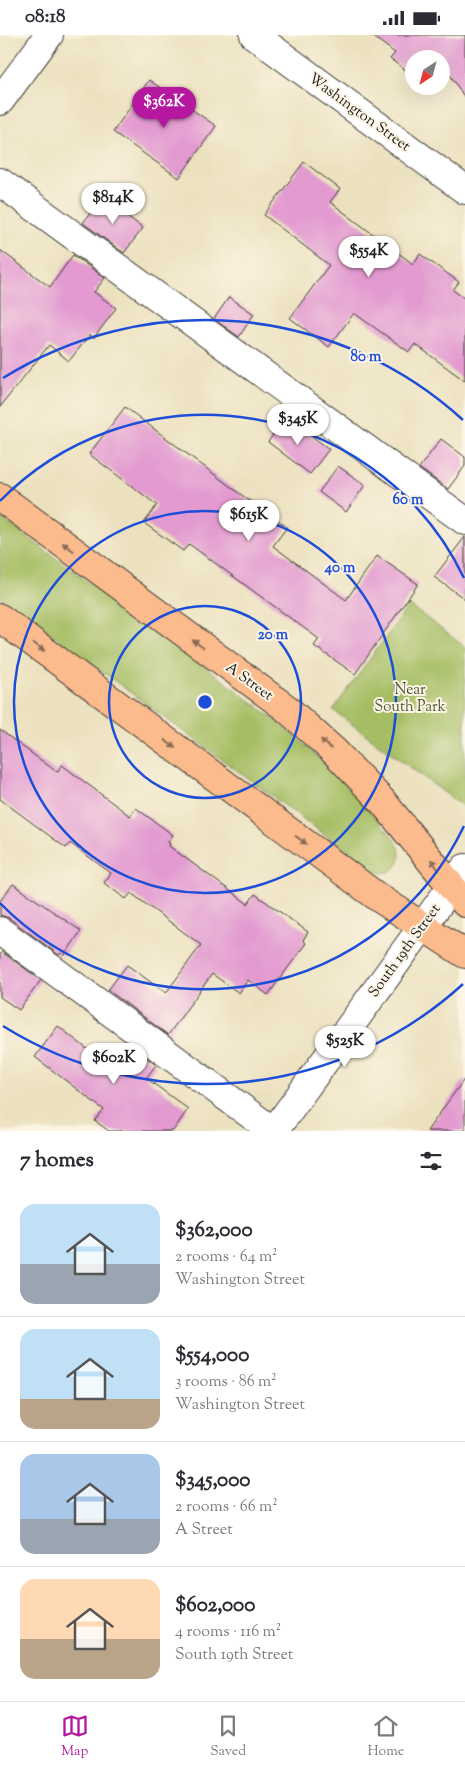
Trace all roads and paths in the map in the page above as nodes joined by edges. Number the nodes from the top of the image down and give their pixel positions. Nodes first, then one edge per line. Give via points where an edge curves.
1 (49, 35) edge
2 (254, 35) edge
3 (0, 101) edge
4 (0, 182) edge
5 (465, 190) edge
6 (0, 497) edge
7 (465, 521) edge
8 (0, 619) edge
9 (460, 886) edge
10 (422, 928) junction
11 (0, 931) edge
12 (465, 954) edge
13 (274, 1131) edge

1 - 3 street
2 - 5 street, Washington Street
4 - 7 street
9 -> 6 main road, A Street via 335,752 286,708
8 -> 10 main road
9 - 10 street, South 19th Street
10 - 12 main road
10 - 13 street, South 19th Street
11 - 13 street

